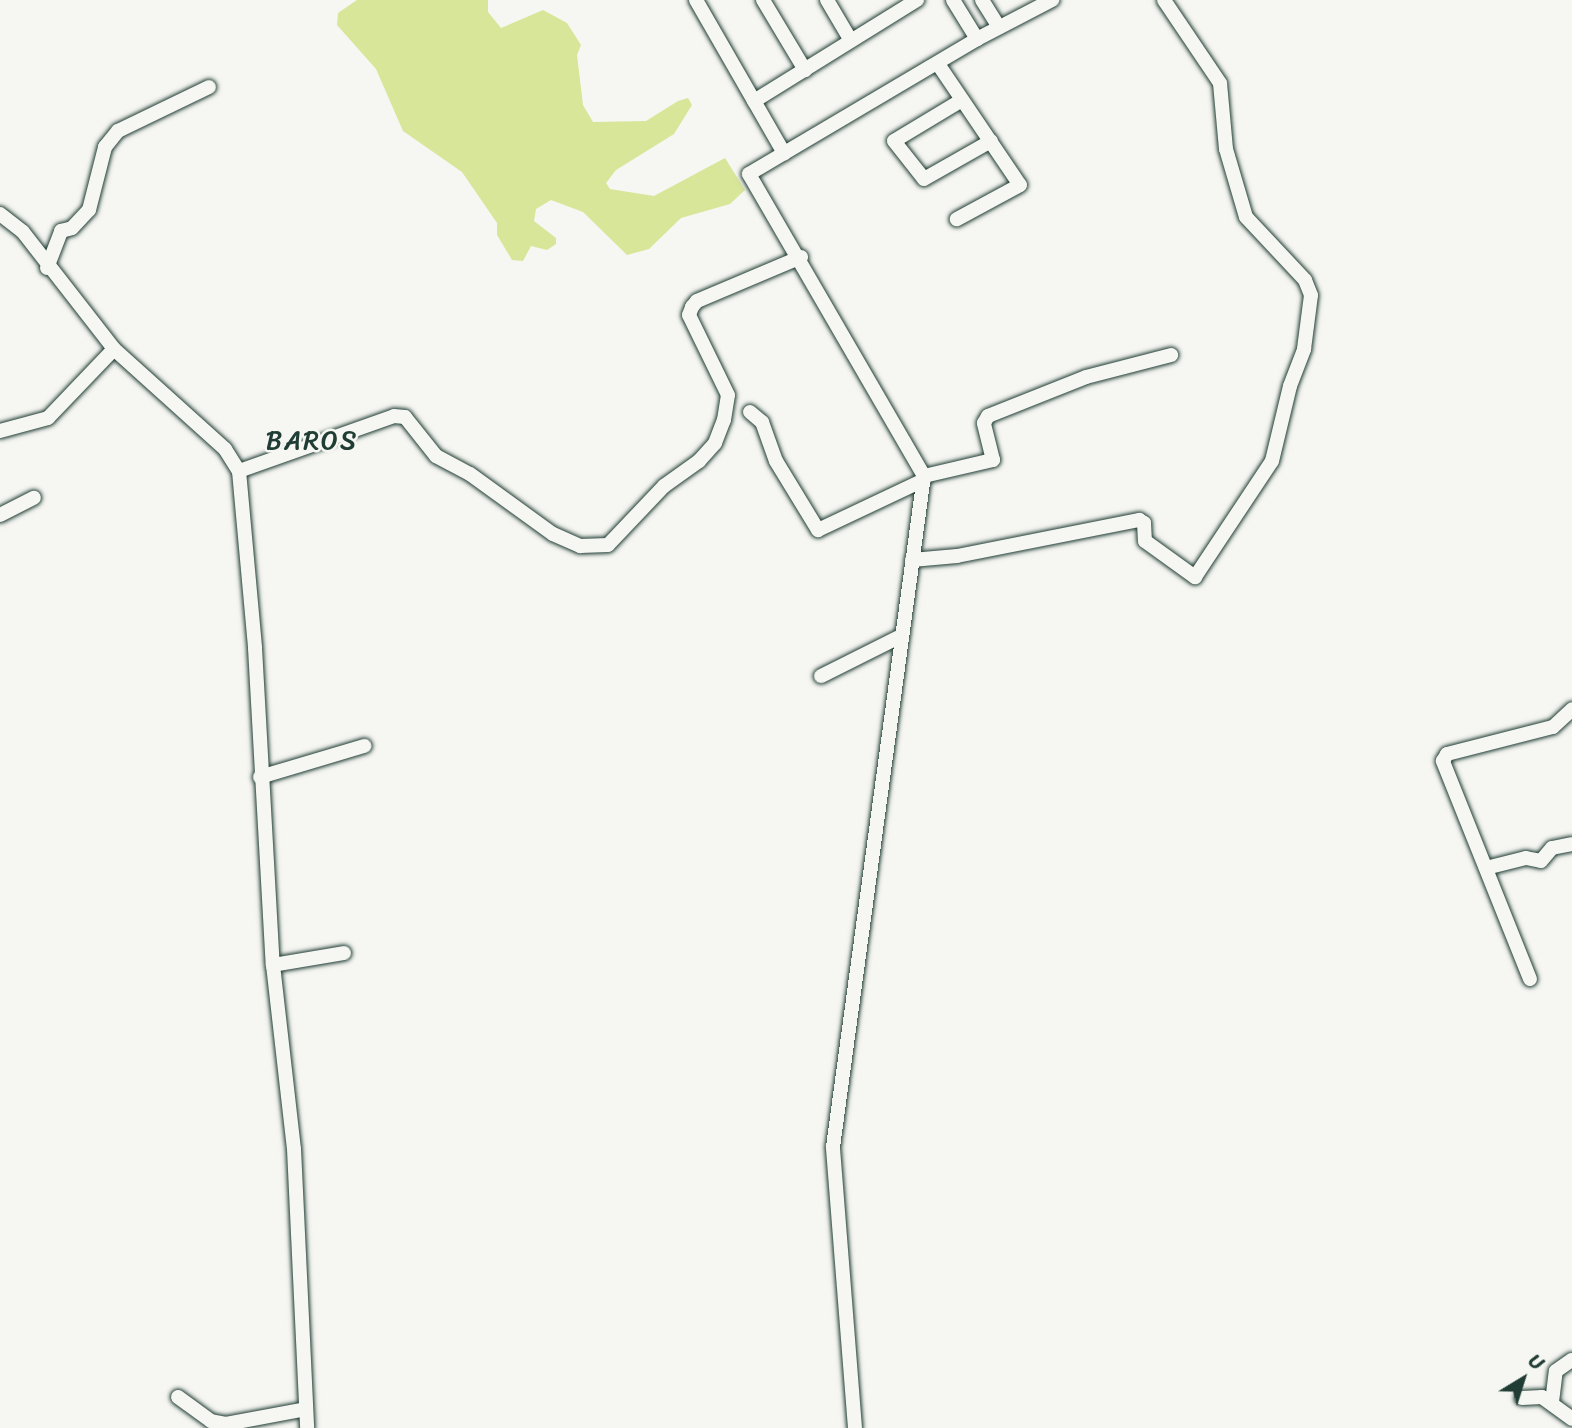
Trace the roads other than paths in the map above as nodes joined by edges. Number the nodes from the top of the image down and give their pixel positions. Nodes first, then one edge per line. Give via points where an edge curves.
1 (696, 0) edge
2 (763, 0) edge
3 (827, 0) edge
4 (917, 0) edge
5 (953, 0) edge
6 (982, 0) edge
7 (1052, 0) edge
8 (1164, 0) edge
9 (897, 5) edge
10 (999, 27) junction
11 (850, 38) junction
12 (977, 39) junction
13 (938, 64) junction
14 (805, 70) junction
15 (209, 86) dead end
16 (962, 100) junction
17 (754, 101) junction
18 (990, 141) junction
19 (784, 153) junction
20 (0, 214) edge
21 (957, 219) dead end
22 (801, 257) junction
23 (47, 268) junction
24 (114, 349) junction
25 (1171, 355) dead end
26 (750, 412) dead end
27 (0, 431) edge
28 (239, 471) junction
29 (924, 478) junction
30 (34, 498) dead end
31 (0, 515) edge
32 (912, 560) junction
33 (899, 637) junction
34 (821, 676) dead end
35 (1572, 709) edge
36 (364, 746) dead end
37 (260, 776) junction
38 (1572, 844) edge
39 (1486, 869) junction
40 (344, 953) dead end
41 (273, 965) junction
42 (1530, 979) dead end
43 (1572, 1360) edge
44 (178, 1396) dead end
45 (1522, 1398) dead end
46 (1552, 1402) junction
47 (306, 1409) junction
48 (1572, 1419) edge
49 (307, 1428) edge
50 (855, 1428) edge

1 - 17 street
2 - 14 street
3 - 11 street
4 - 9 street
5 - 12 street
6 - 10 street
7 - 10 street
8 - 32 street via 1220,83 1226,149 1246,217 1309,288 1311,310 1304,349 1272,461 1195,577 1145,541 1139,520 967,555
9 - 11 street
10 - 12 street
11 - 14 street
12 - 13 street
13 - 16 street
13 - 19 street
14 - 17 street
15 - 23 street via 118,131 104,147 89,210 72,228 61,231
16 - 18 street
16 - 18 street via 894,141 924,179
17 - 19 street
18 - 21 street via 1020,186
19 - 22 street via 749,173
20 - 23 street via 23,232
22 - 28 street via 696,301 690,315 728,395 724,421 707,452 664,486 608,545 580,546 553,534 470,474 436,456 405,417 394,416
22 - 29 street
23 - 24 street
24 - 27 street via 48,418
24 - 28 street via 225,449
25 - 29 street via 1086,377 988,416 984,424 993,460
26 - 29 street via 762,422 776,461 818,530
28 - 37 street via 256,648
29 - 32 street
30 - 31 street
32 - 33 street
33 - 34 street
33 - 50 street via 833,1147
35 - 39 street via 1553,727 1447,754 1443,761
36 - 37 street
37 - 41 street
38 - 39 street via 1552,848 1541,861 1526,858
39 - 42 street
40 - 41 street
41 - 47 street via 294,1149
43 - 46 street via 1556,1371
44 - 47 street via 211,1421 226,1424
45 - 46 street
46 - 48 street
47 - 49 street

